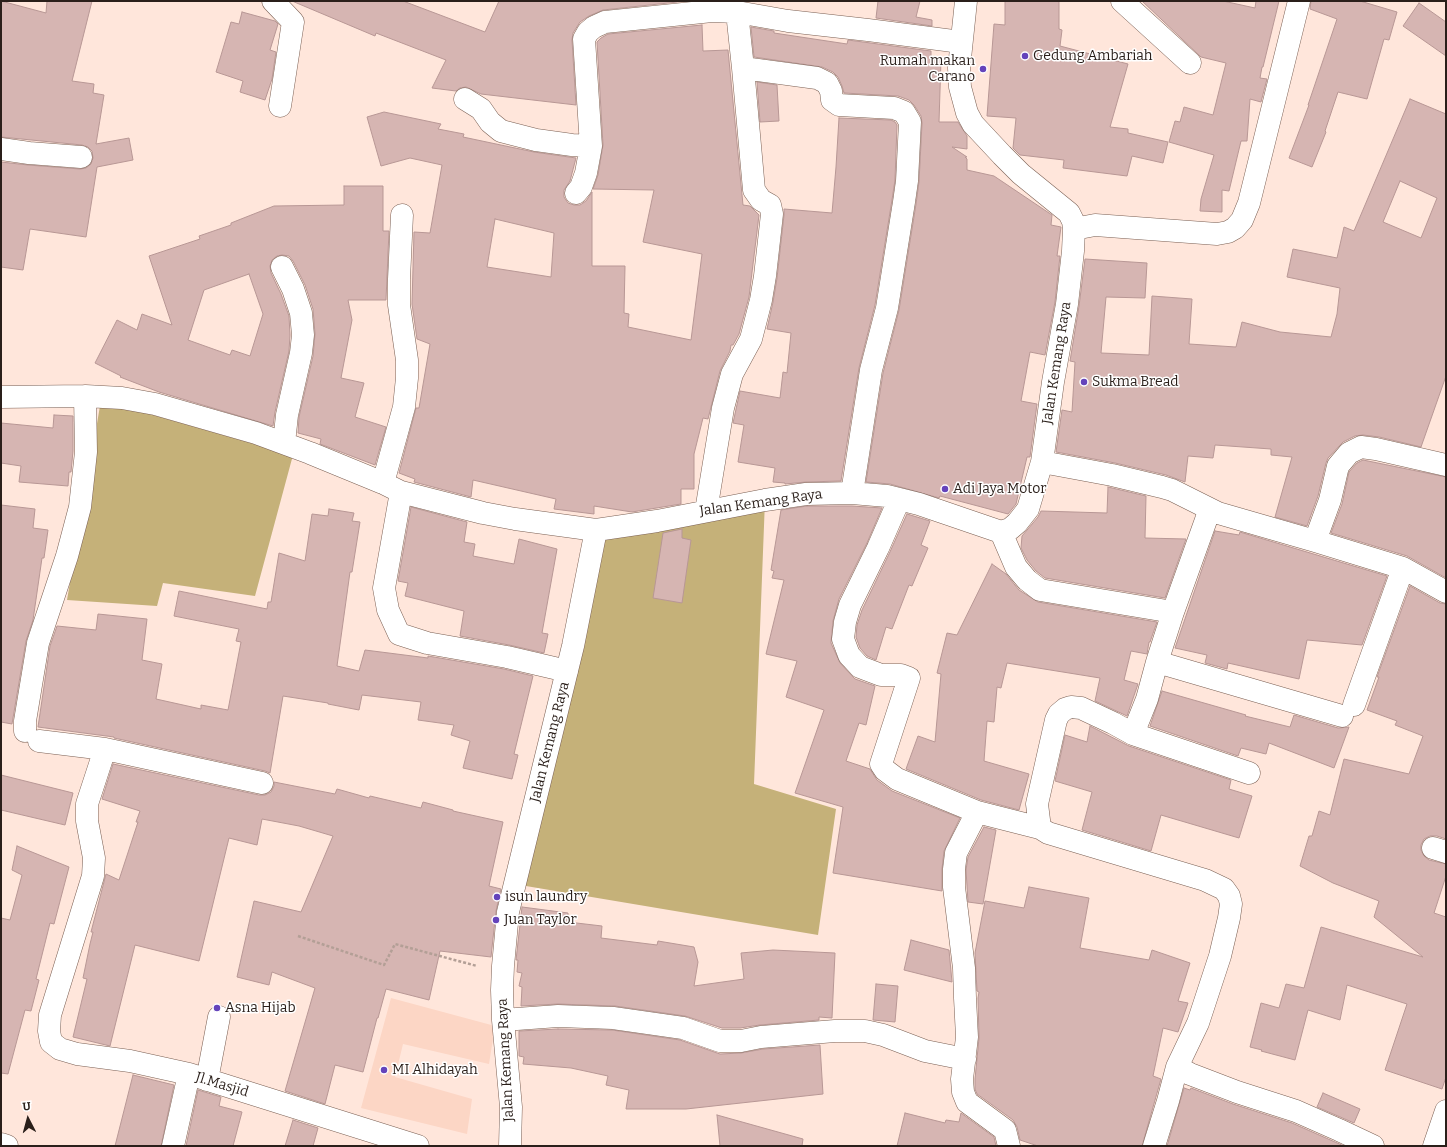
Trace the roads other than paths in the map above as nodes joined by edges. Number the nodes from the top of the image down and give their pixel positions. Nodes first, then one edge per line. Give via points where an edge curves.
1 (273, 1) edge
2 (966, 1) edge
3 (1122, 1) edge
4 (1299, 1) edge
5 (737, 12) junction
6 (961, 42) junction
7 (1190, 63) dead end
8 (744, 68) junction
9 (465, 99) dead end
10 (280, 106) dead end
11 (591, 146) junction
12 (1, 149) edge
13 (81, 157) dead end
14 (576, 193) dead end
15 (402, 214) dead end
16 (1074, 229) junction
17 (282, 267) dead end
18 (85, 396) junction
19 (1, 397) edge
20 (284, 443) junction
21 (1042, 462) junction
22 (1446, 465) edge
23 (392, 488) junction
24 (852, 493) junction
25 (900, 500) junction
26 (1209, 510) junction
27 (706, 511) junction
28 (596, 530) junction
29 (1001, 532) junction
30 (1315, 541) junction
31 (1403, 568) junction
32 (1446, 592) edge
33 (1173, 612) junction
34 (1157, 662) junction
35 (567, 671) junction
36 (1133, 734) junction
37 (105, 749) junction
38 (1249, 773) dead end
39 (262, 783) dead end
40 (977, 812) junction
41 (1040, 828) junction
42 (219, 1017) dead end
43 (503, 1020) junction
44 (965, 1059) junction
45 (1177, 1067) junction
46 (198, 1077) junction
47 (1446, 1111) edge
48 (1, 1144) edge
49 (7, 1146) edge
50 (173, 1146) edge
51 (418, 1146) edge
52 (510, 1146) edge
53 (1008, 1146) edge
54 (1154, 1146) edge
55 (1373, 1146) edge
56 (1434, 1146) edge

1 - 10 street via 293,22
2 - 6 street, Jalan Kemang Raya
3 - 7 street
4 - 16 street via 1249,203 1242,220 1235,228 1216,234 1095,225
5 - 6 street via 788,21
5 - 8 street
5 - 11 street via 605,22 588,32 584,39 584,47
6 - 16 street, Jalan Kemang Raya via 960,87 973,124 1021,174 1069,213
8 - 24 street via 817,78 827,83 832,100 839,105 894,108 904,112 910,122 904,202 887,308 871,370
8 - 27 street via 754,190 761,200 770,205 772,214 761,300 751,339 730,381
9 - 11 street via 481,109 490,122 501,131 536,140
11 - 14 street via 582,188
12 - 13 street via 29,154
15 - 23 street via 399,305 407,378
16 - 21 street, Jalan Kemang Raya via 1067,304
17 - 20 street via 301,312 303,336
18 - 19 street
18 - 20 street via 122,398 155,404
18 - 37 street via 86,452 80,507 61,576 38,643 25,721 32,736
20 - 23 street
21 - 26 street via 1162,487
21 - 29 street, Jalan Kemang Raya via 1028,508 1017,523
22 - 30 street via 1361,447 1349,453 1338,466 1330,500
23 - 28 street via 496,515
23 - 35 street via 384,588 388,610 399,634 427,643
24 - 25 street, Jalan Kemang Raya via 887,496
24 - 27 street, Jalan Kemang Raya via 806,494
25 - 29 street, Jalan Kemang Raya
25 - 40 street via 850,605 843,639 849,655 860,667 881,675 901,675 909,678 881,764 885,770 898,779
26 - 30 street
26 - 33 street
27 - 28 street, Jalan Kemang Raya
28 - 35 street, Jalan Kemang Raya
29 - 33 street via 1016,567 1040,590
30 - 31 street
31 - 32 street
31 - 34 street via 1348,711
33 - 34 street
34 - 36 street via 1147,699
35 - 43 street, Jalan Kemang Raya via 508,912 503,972
36 - 38 street
36 - 41 street via 1081,708 1071,707 1059,714 1037,804
37 - 39 street
37 - 46 street, Jl.Masjid via 87,804 87,821 94,858 93,876 50,1015 48,1031 51,1042 60,1049 77,1054 130,1061
40 - 41 street
40 - 44 street via 956,853 954,869 955,900 964,968 967,1037
41 - 45 street via 1048,833 1205,880 1224,889 1229,896 1229,918 1220,956 1198,1023
42 - 46 street
43 - 44 street via 558,1016 613,1018 683,1028 720,1041 835,1030 865,1031 925,1051
43 - 52 street, Jalan Kemang Raya via 511,1107
44 - 53 street via 962,1079 967,1102 1005,1130
45 - 54 street
45 - 55 street via 1248,1096 1296,1111
46 - 50 street
46 - 51 street, Jl.Masjid
47 - 56 street
48 - 49 street

